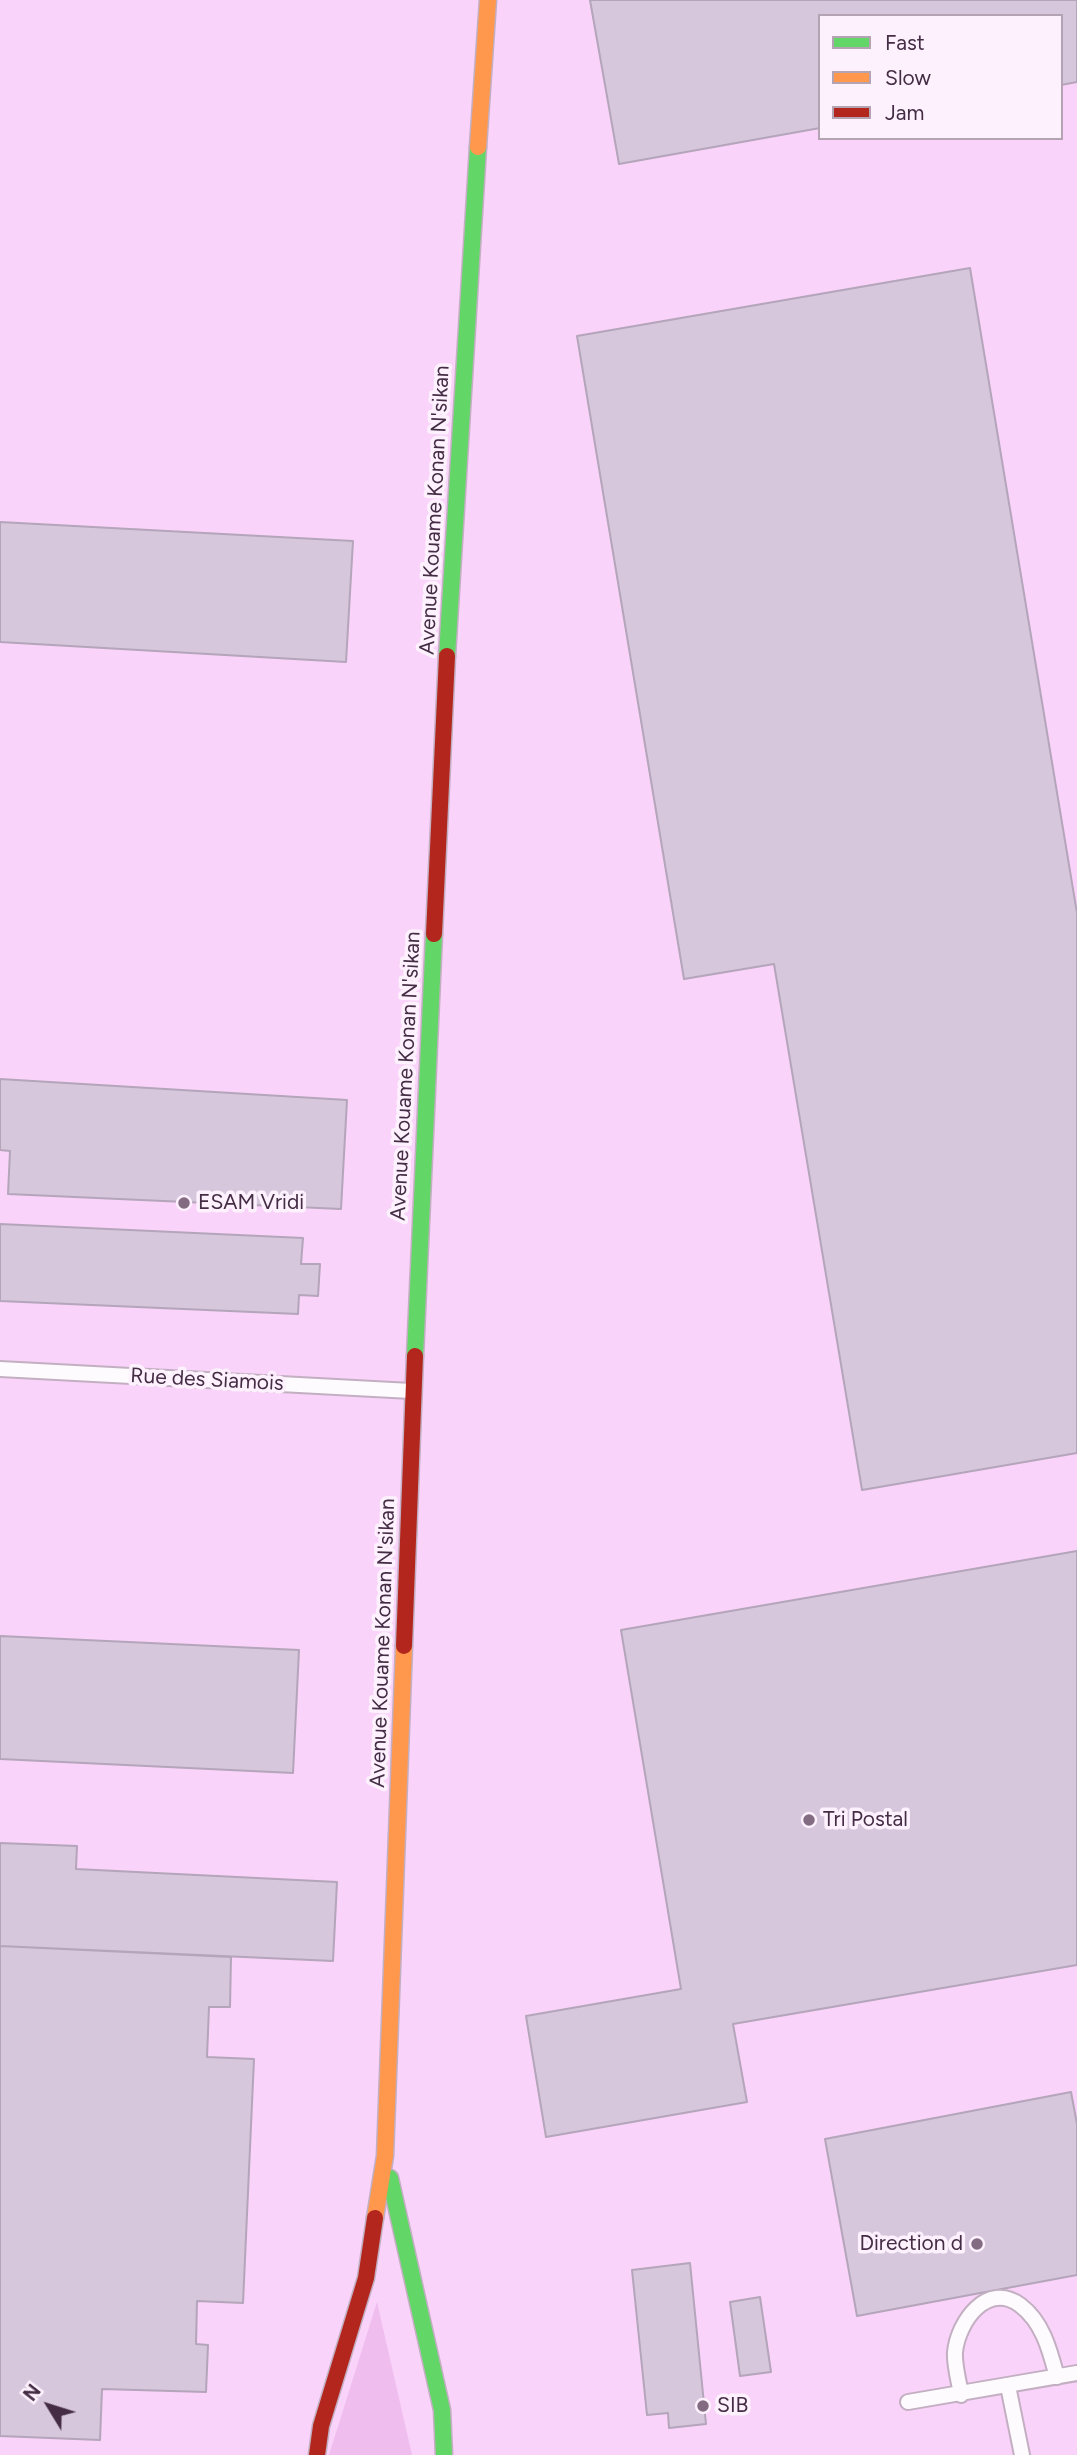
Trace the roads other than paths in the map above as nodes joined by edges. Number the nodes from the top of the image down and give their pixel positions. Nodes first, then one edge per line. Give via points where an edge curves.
1 (488, 0) edge
2 (0, 1368) edge
3 (413, 1391) junction
4 (385, 2156) junction
5 (1077, 2373) edge
6 (1057, 2377) junction
7 (1008, 2386) junction
8 (961, 2395) junction
9 (908, 2402) dead end
10 (317, 2455) edge
11 (444, 2455) edge
12 (1023, 2455) edge

1 - 3 street, Avenue Kouame Konan N'sikan via 454,506
2 - 3 lane, Rue des Siamois
3 - 4 street, Avenue Kouame Konan N'sikan
4 - 10 street, Avenue Kouame Konan N'sikan via 366,2278 321,2426
4 - 11 street, Avenue Kouame Konan N'sikan via 442,2410
5 - 6 lane
6 - 7 lane
6 - 8 lane via 1047,2342 1034,2319 1019,2304 998,2298 969,2313 959,2330 955,2354
7 - 8 lane
7 - 12 lane
8 - 9 lane

